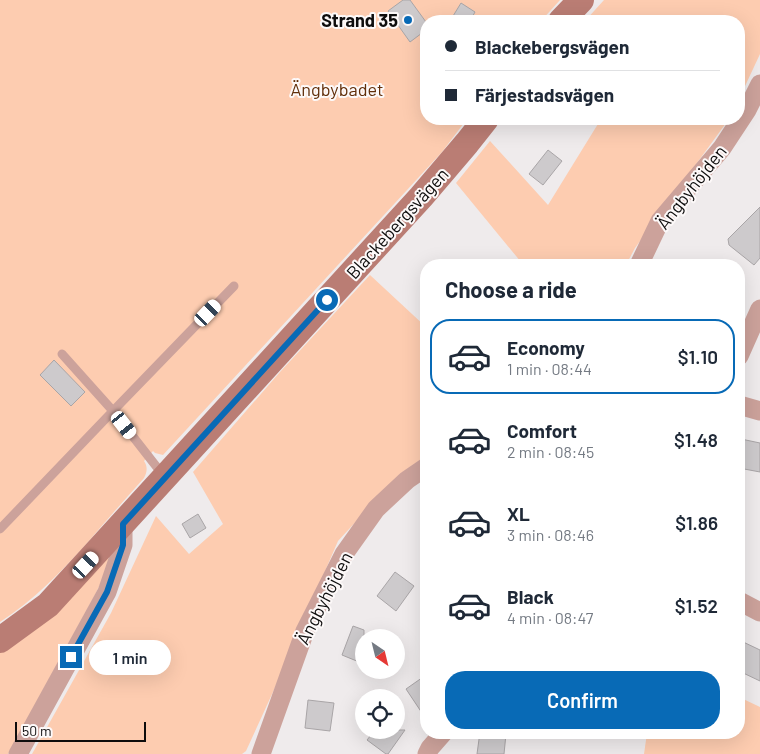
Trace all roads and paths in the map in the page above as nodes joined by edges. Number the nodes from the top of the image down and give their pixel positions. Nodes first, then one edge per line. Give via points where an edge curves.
1 (581, 0) edge
2 (567, 15) edge
3 (760, 84) edge
4 (745, 113) edge
5 (481, 125) edge
6 (737, 125) edge
7 (642, 259) edge
8 (234, 286) dead end
9 (760, 309) edge
10 (745, 343) edge
11 (62, 354) dead end
12 (745, 407) edge
13 (113, 411) junction
14 (760, 411) edge
15 (420, 471) edge
16 (165, 478) junction
17 (407, 480) junction
18 (420, 483) edge
19 (123, 524) junction
20 (0, 530) edge
21 (745, 604) edge
22 (760, 612) edge
23 (0, 640) edge
24 (438, 739) edge
25 (18, 754) edge
26 (260, 754) edge
27 (427, 754) edge

1 - 2 street
3 - 4 street, Ängbyhöjden
5 - 16 street, Blackebergsvägen via 421,197
6 - 7 street, Ängbyhöjden via 722,148 660,221
8 - 13 lane
9 - 10 street
11 - 13 lane
12 - 14 street
13 - 16 lane
13 - 20 lane
15 - 17 street, Ängbyhöjden
16 - 19 street, Blackebergsvägen
17 - 18 street
17 - 26 street, Ängbyhöjden via 376,509 344,554 305,631
19 - 23 street, Blackebergsvägen via 48,605
19 - 25 street via 123,545 107,592
21 - 22 street
24 - 27 street

